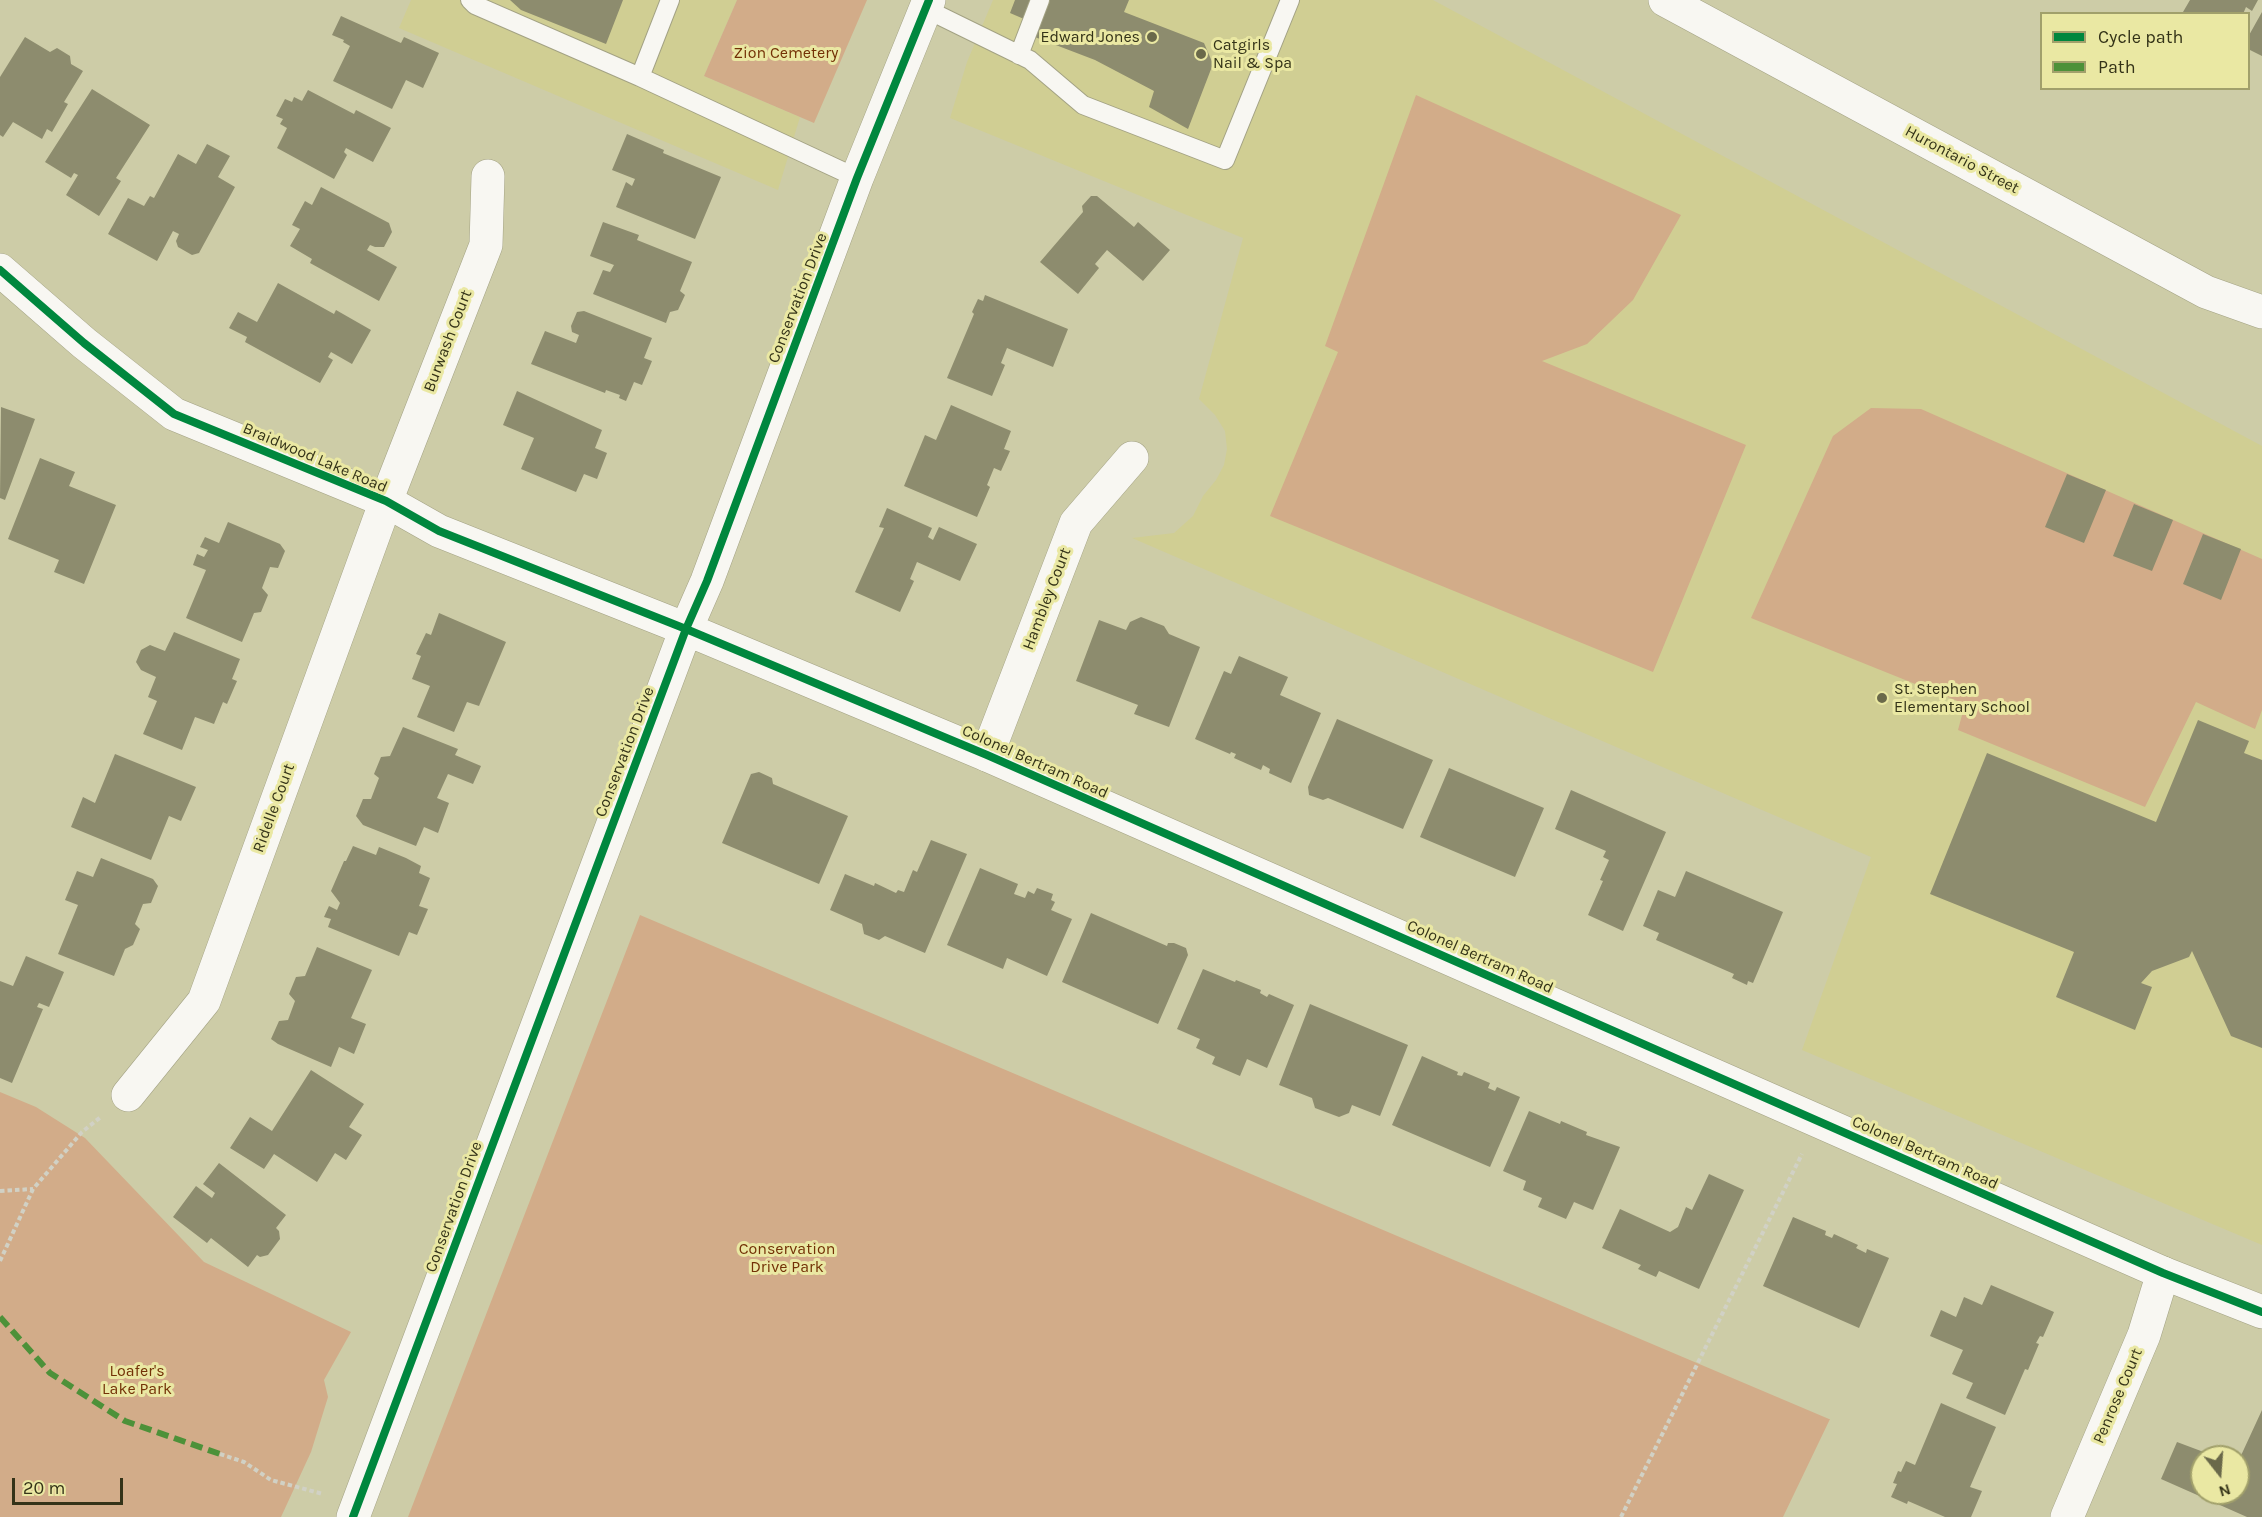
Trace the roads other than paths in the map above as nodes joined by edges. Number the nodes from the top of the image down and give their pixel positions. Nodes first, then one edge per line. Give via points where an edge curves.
1 (470, 0) edge
2 (670, 0) edge
3 (1040, 0) edge
4 (1290, 0) edge
5 (1665, 0) edge
6 (927, 5) edge
7 (1019, 55) junction
8 (640, 77) junction
9 (488, 176) dead end
10 (857, 178) junction
11 (0, 270) edge
12 (2262, 312) edge
13 (1132, 458) dead end
14 (386, 501) junction
15 (686, 629) junction
16 (987, 755) junction
17 (128, 1095) road end
18 (2163, 1273) junction
19 (2262, 1312) edge
20 (355, 1510) edge
21 (2067, 1517) edge

1 - 8 lane
2 - 8 lane
3 - 7 lane
4 - 7 lane via 1225,160 1083,105
5 - 12 street, Hurontario Street via 2205,292
6 - 7 lane
6 - 10 street, Conservation Drive
8 - 10 lane
9 - 14 street, Burwash Court via 486,244
10 - 15 street, Conservation Drive
11 - 14 street, Braidwood Lake Road via 174,414
13 - 16 street, Hambley Court via 1076,523
14 - 15 street, Braidwood Lake Road via 439,531
14 - 17 street, Ridelle Court via 204,1001
15 - 16 street, Colonel Bertram Road
15 - 20 street, Conservation Drive
16 - 18 street, Colonel Bertram Road
18 - 19 street, Colonel Bertram Road
18 - 21 street, Penrose Court via 2144,1335

